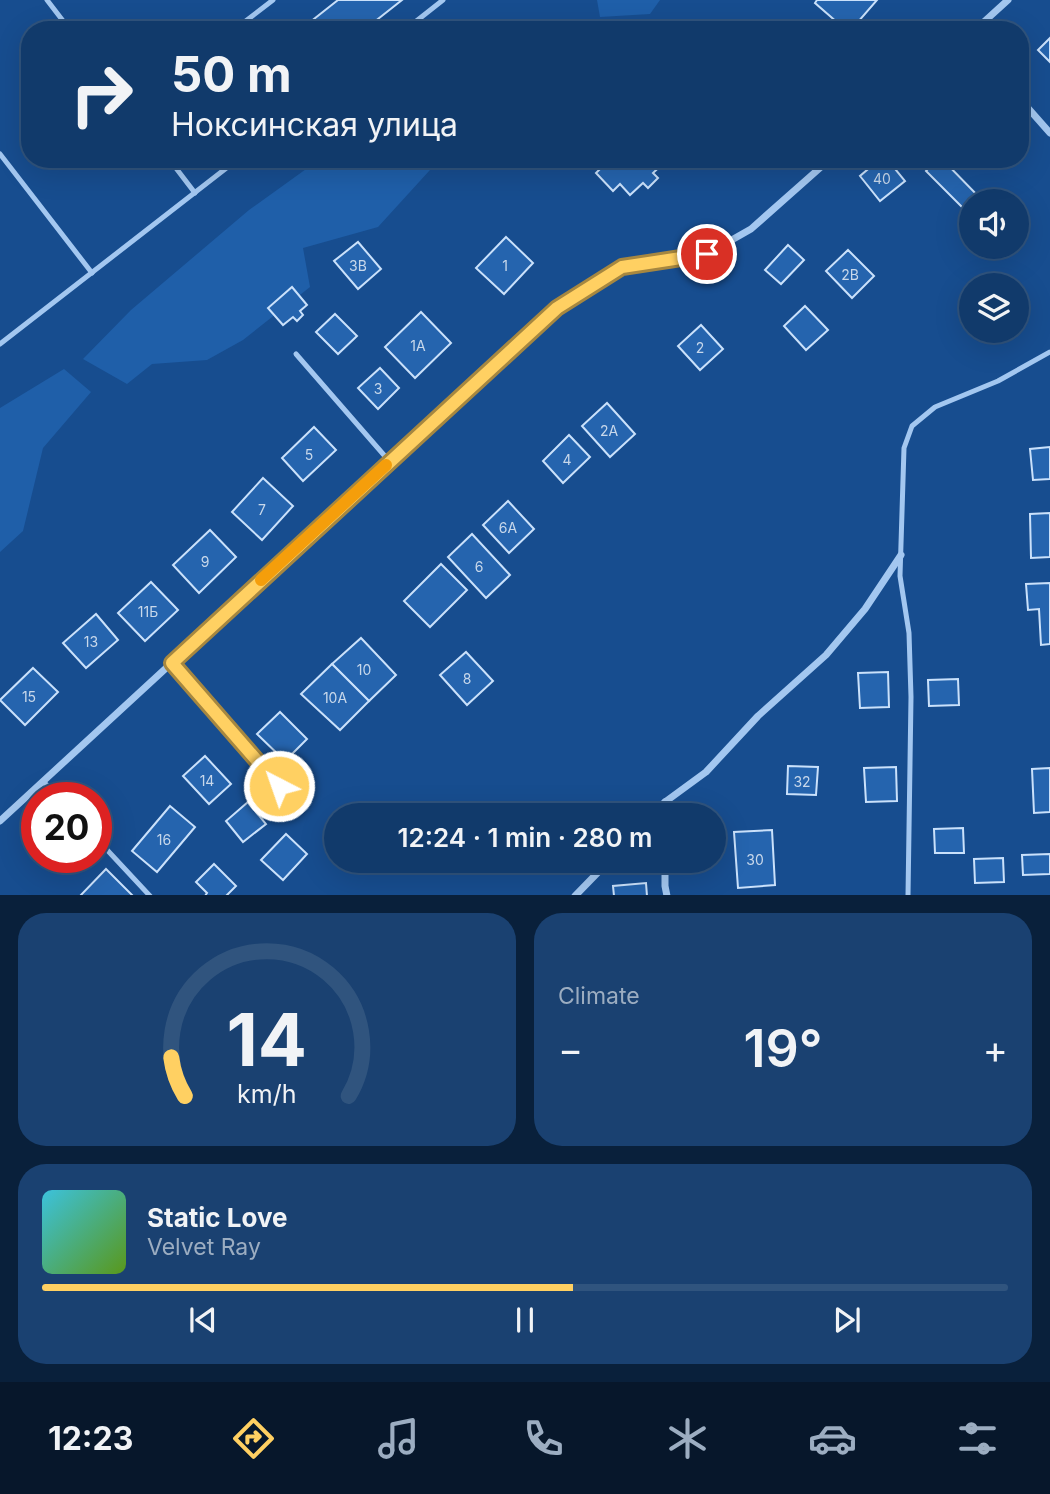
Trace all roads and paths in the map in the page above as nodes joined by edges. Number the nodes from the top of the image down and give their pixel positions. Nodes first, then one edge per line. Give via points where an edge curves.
1 (47, 0) edge
2 (272, 0) edge
3 (443, 0) edge
4 (1007, 0) edge
5 (63, 21) edge
6 (245, 21) edge
7 (416, 21) edge
8 (985, 21) edge
9 (1029, 109) edge
10 (1050, 133) edge
11 (0, 153) edge
12 (177, 168) edge
13 (226, 168) edge
14 (820, 168) edge
15 (195, 192) junction
16 (92, 273) junction
17 (0, 344) edge
18 (1050, 352) edge
19 (296, 354) dead end
20 (390, 462) junction
21 (901, 555) junction
22 (172, 663) junction
23 (43, 781) joint
24 (665, 802) edge
25 (297, 807) dead end
26 (0, 821) edge
27 (112, 855) edge
28 (597, 873) edge
29 (665, 873) edge
30 (150, 895) edge
31 (575, 895) edge
32 (667, 895) edge
33 (908, 895) edge

1 - 5 lane
2 - 6 lane
3 - 7 lane
4 - 8 street
9 - 10 street
11 - 16 lane
12 - 15 lane
13 - 15 lane
14 - 20 street via 751,229 707,254 622,267 557,308
15 - 16 lane
16 - 17 lane
18 - 21 lane via 998,381 935,407 912,426 904,448
19 - 20 lane
20 - 22 street
21 - 24 street via 865,609 826,655 758,716 706,772
21 - 33 lane via 911,697
22 - 23 street
22 - 25 lane
23 - 26 street
27 - 30 lane
28 - 31 street
29 - 32 street

